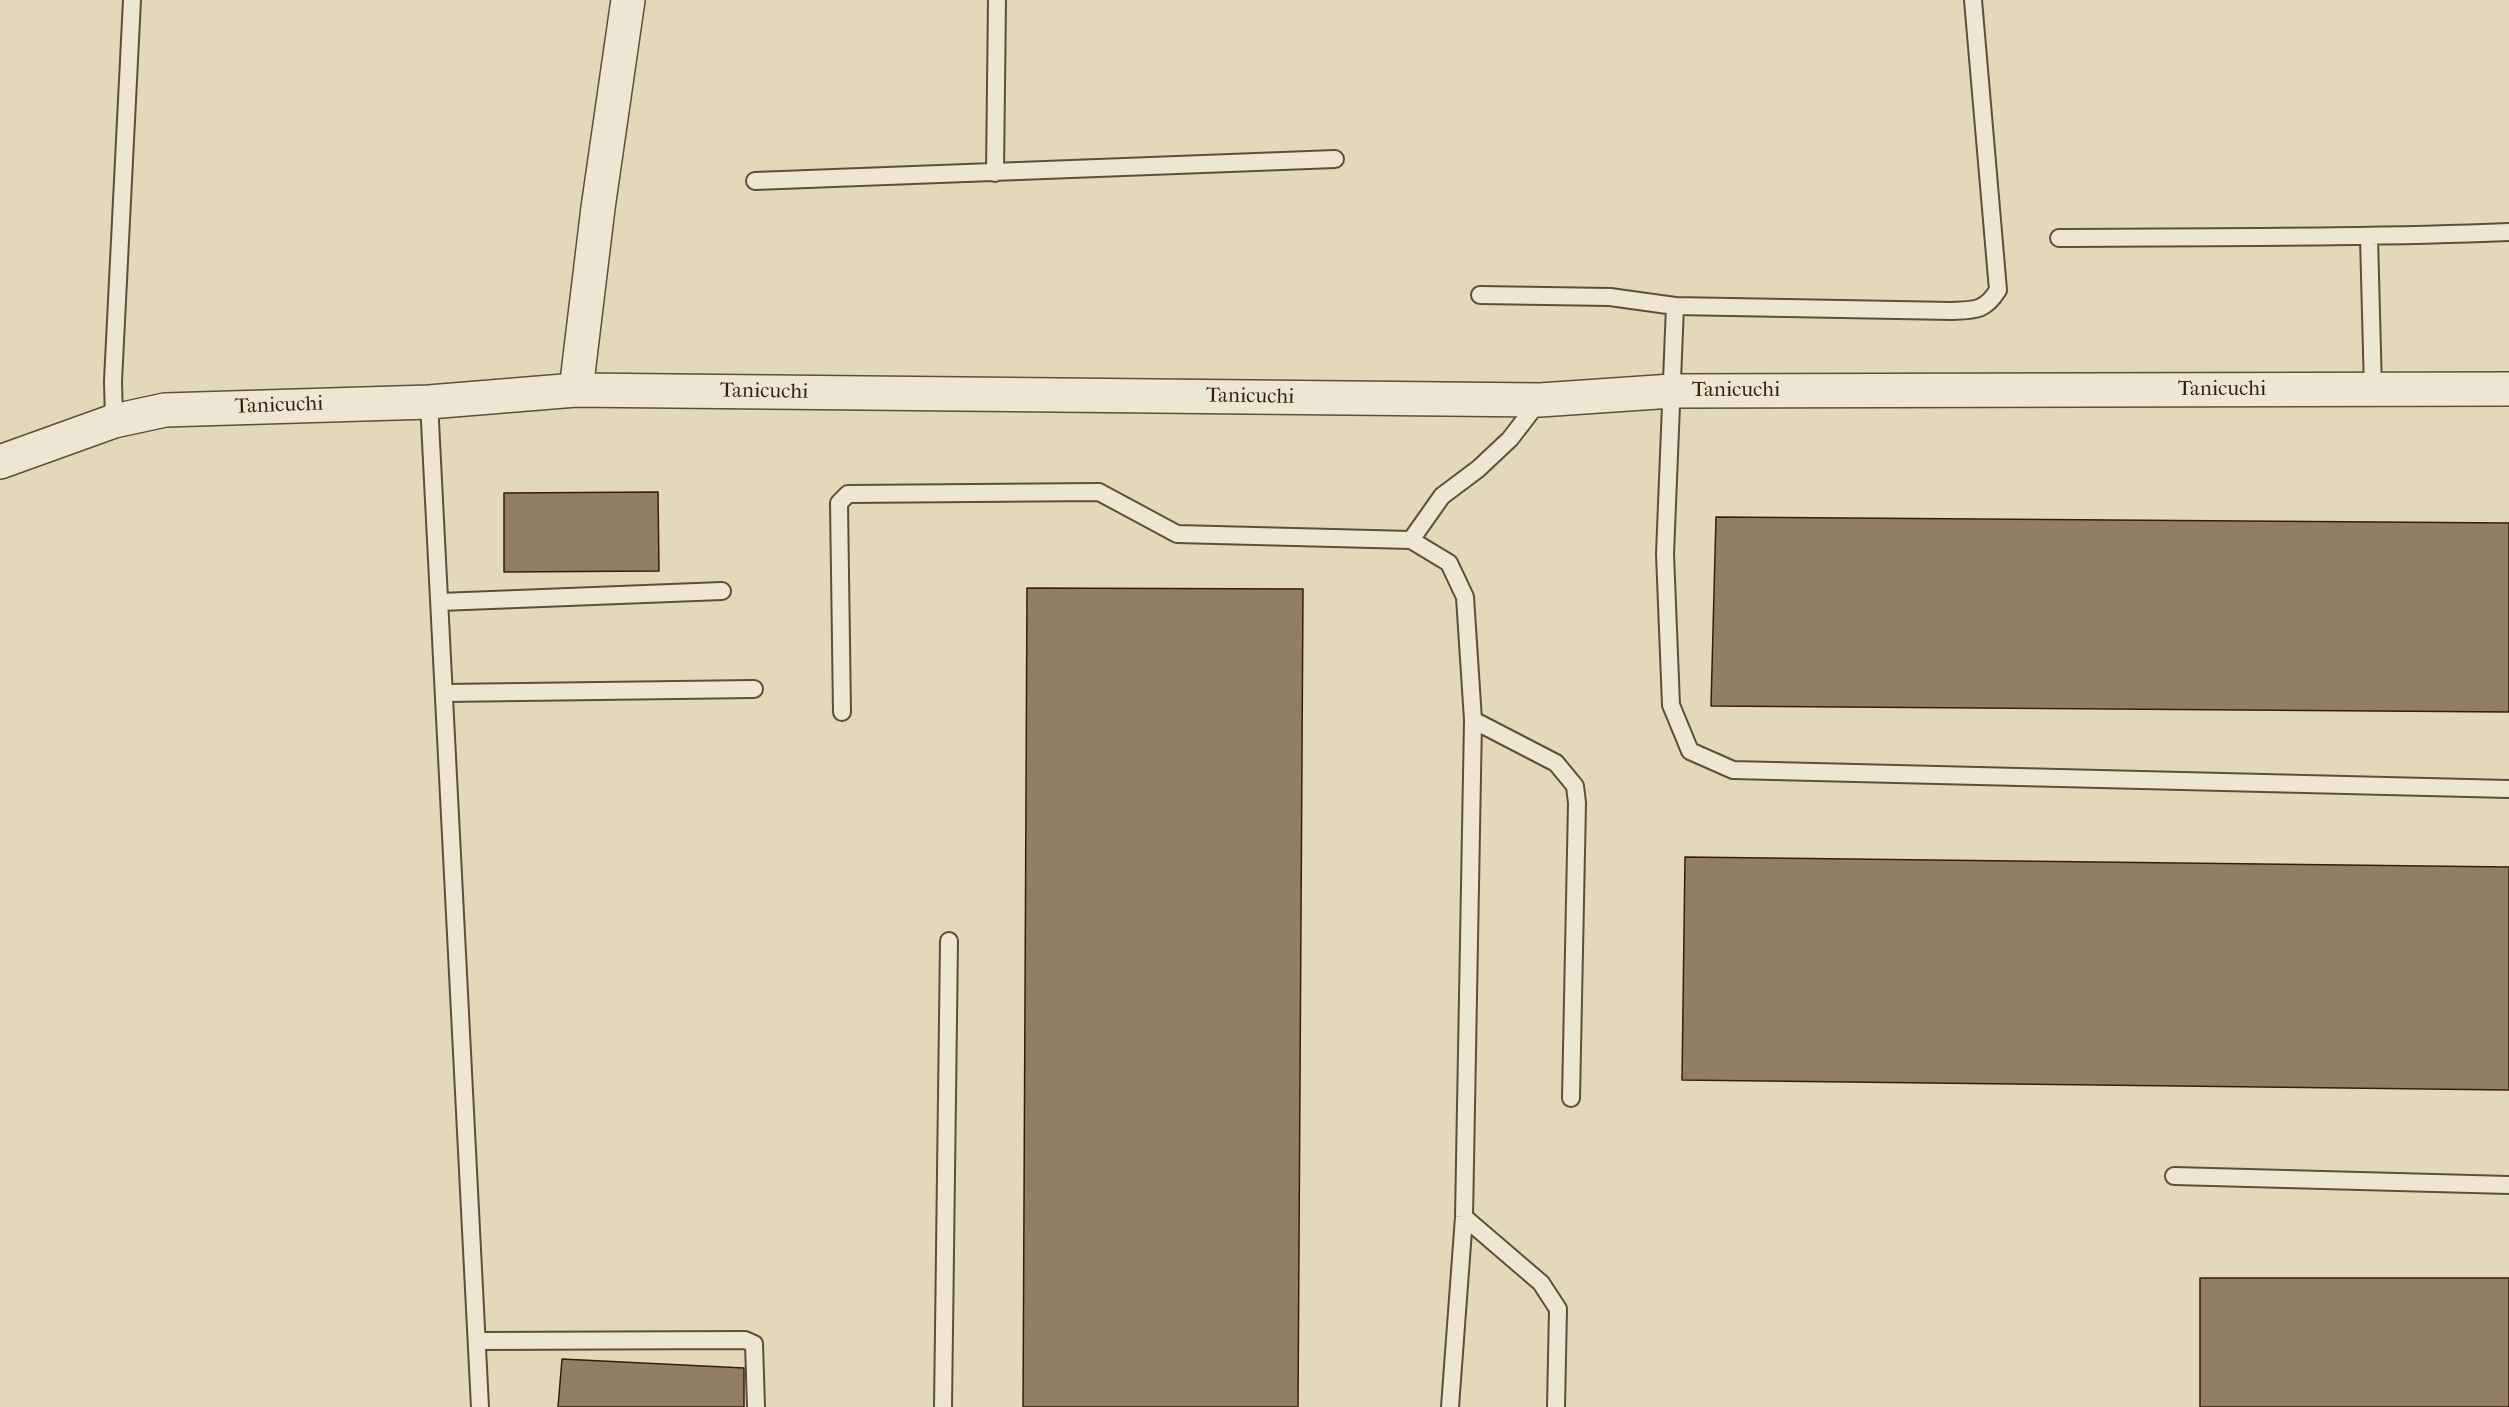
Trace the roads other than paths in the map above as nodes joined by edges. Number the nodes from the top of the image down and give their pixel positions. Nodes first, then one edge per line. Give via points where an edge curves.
1 (132, 0) edge
2 (628, 0) edge
3 (997, 0) edge
4 (1973, 0) edge
5 (1335, 159) dead end
6 (995, 173) junction
7 (755, 181) dead end
8 (2509, 232) edge
9 (2369, 237) junction
10 (2059, 238) dead end
11 (1480, 295) dead end
12 (1675, 306) junction
13 (2509, 389) edge
14 (576, 390) junction
15 (2373, 390) junction
16 (1672, 391) junction
17 (1540, 400) junction
18 (429, 402) junction
19 (114, 421) junction
20 (0, 462) edge
21 (1412, 540) junction
22 (722, 591) dead end
23 (440, 602) junction
24 (754, 689) dead end
25 (444, 693) junction
26 (842, 712) dead end
27 (1473, 720) junction
28 (2509, 789) edge
29 (949, 941) dead end
30 (1571, 1098) dead end
31 (2174, 1176) dead end
32 (2509, 1185) edge
33 (1464, 1217) junction
34 (478, 1341) junction
35 (480, 1407) edge
36 (756, 1407) edge
37 (943, 1407) edge
38 (1450, 1407) edge
39 (1556, 1407) edge

1 - 19 lane
2 - 14 street
3 - 6 lane
4 - 12 lane via 1998,290 1990,303 1976,310 1952,311
5 - 6 lane
6 - 7 lane
8 - 9 lane
9 - 10 lane
9 - 15 lane
11 - 12 lane via 1610,297
12 - 16 lane
13 - 15 street, Tanicuchi
14 - 17 street, Tanicuchi
14 - 18 street, Tanicuchi
15 - 16 street, Tanicuchi
16 - 17 street, Tanicuchi
16 - 28 lane via 1665,554 1671,705 1690,751 1733,770
17 - 21 lane via 1510,439 1442,496
18 - 19 street, Tanicuchi via 165,410
18 - 23 lane
19 - 20 street, Tanicuchi
21 - 26 lane via 1177,534 1099,492 848,494 839,503
21 - 27 lane via 1449,563 1466,597
22 - 23 lane
23 - 25 lane
24 - 25 lane
25 - 34 lane
27 - 30 lane via 1556,763 1575,786
27 - 33 lane
29 - 37 lane
31 - 32 lane
33 - 38 lane
33 - 39 lane via 1541,1283 1558,1309
34 - 35 lane
34 - 36 lane via 745,1340 754,1344 756,1354

